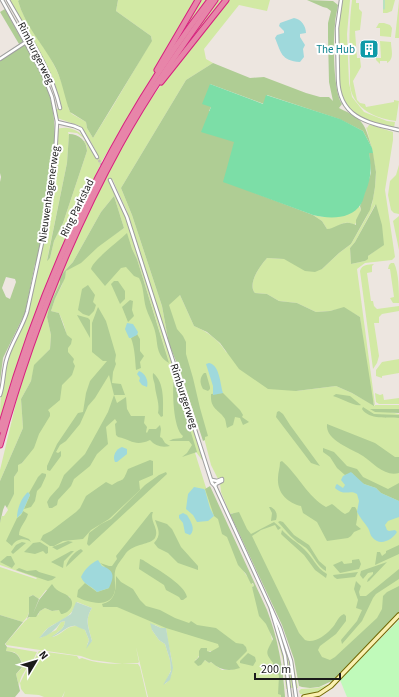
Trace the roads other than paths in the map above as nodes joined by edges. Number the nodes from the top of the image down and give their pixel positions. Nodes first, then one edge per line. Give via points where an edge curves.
1 (2, 0) edge
2 (8, 0) edge
3 (198, 0) edge
4 (210, 0) edge
5 (215, 0) edge
6 (226, 0) edge
7 (340, 0) edge
8 (26, 42) junction
9 (0, 59) edge
10 (148, 94) junction
11 (60, 108) dead end
12 (57, 122) junction
13 (399, 130) edge
14 (97, 157) tunnel mouth
15 (110, 180) dead end
16 (0, 395) edge
17 (0, 430) edge
18 (0, 445) edge
19 (212, 480) junction
20 (215, 486) junction
21 (270, 607) junction
22 (399, 614) edge
23 (320, 696) edge
24 (290, 697) edge
25 (296, 697) edge
26 (304, 697) edge

1 - 8 street, Nieuwenhagenerweg
2 - 11 street, Rimburgerweg via 48,73
3 - 10 highway via 160,66
4 - 10 highway, Ring Parkstad
5 - 10 highway, Ring Parkstad
6 - 10 highway via 165,78
7 - 13 street via 337,28 338,87 342,101 349,111 363,120
8 - 9 street
8 - 12 street, Nieuwenhagenerweg via 47,83
10 - 17 highway, Ring Parkstad via 100,174 57,265 22,356
10 - 18 highway, Ring Parkstad via 101,181 64,259 26,356
12 - 14 street via 81,130
12 - 16 street, Nieuwenhagenerweg via 48,215 27,312 8,356
15 - 19 street, Rimburgerweg via 127,217
19 - 20 street, Rimburgerweg
19 - 20 street via 222,480
20 - 21 street, Rimburgerweg
21 - 24 street, Rimburgerweg via 285,656
21 - 25 street, Rimburgerweg via 287,649
22 - 23 street
23 - 26 street

